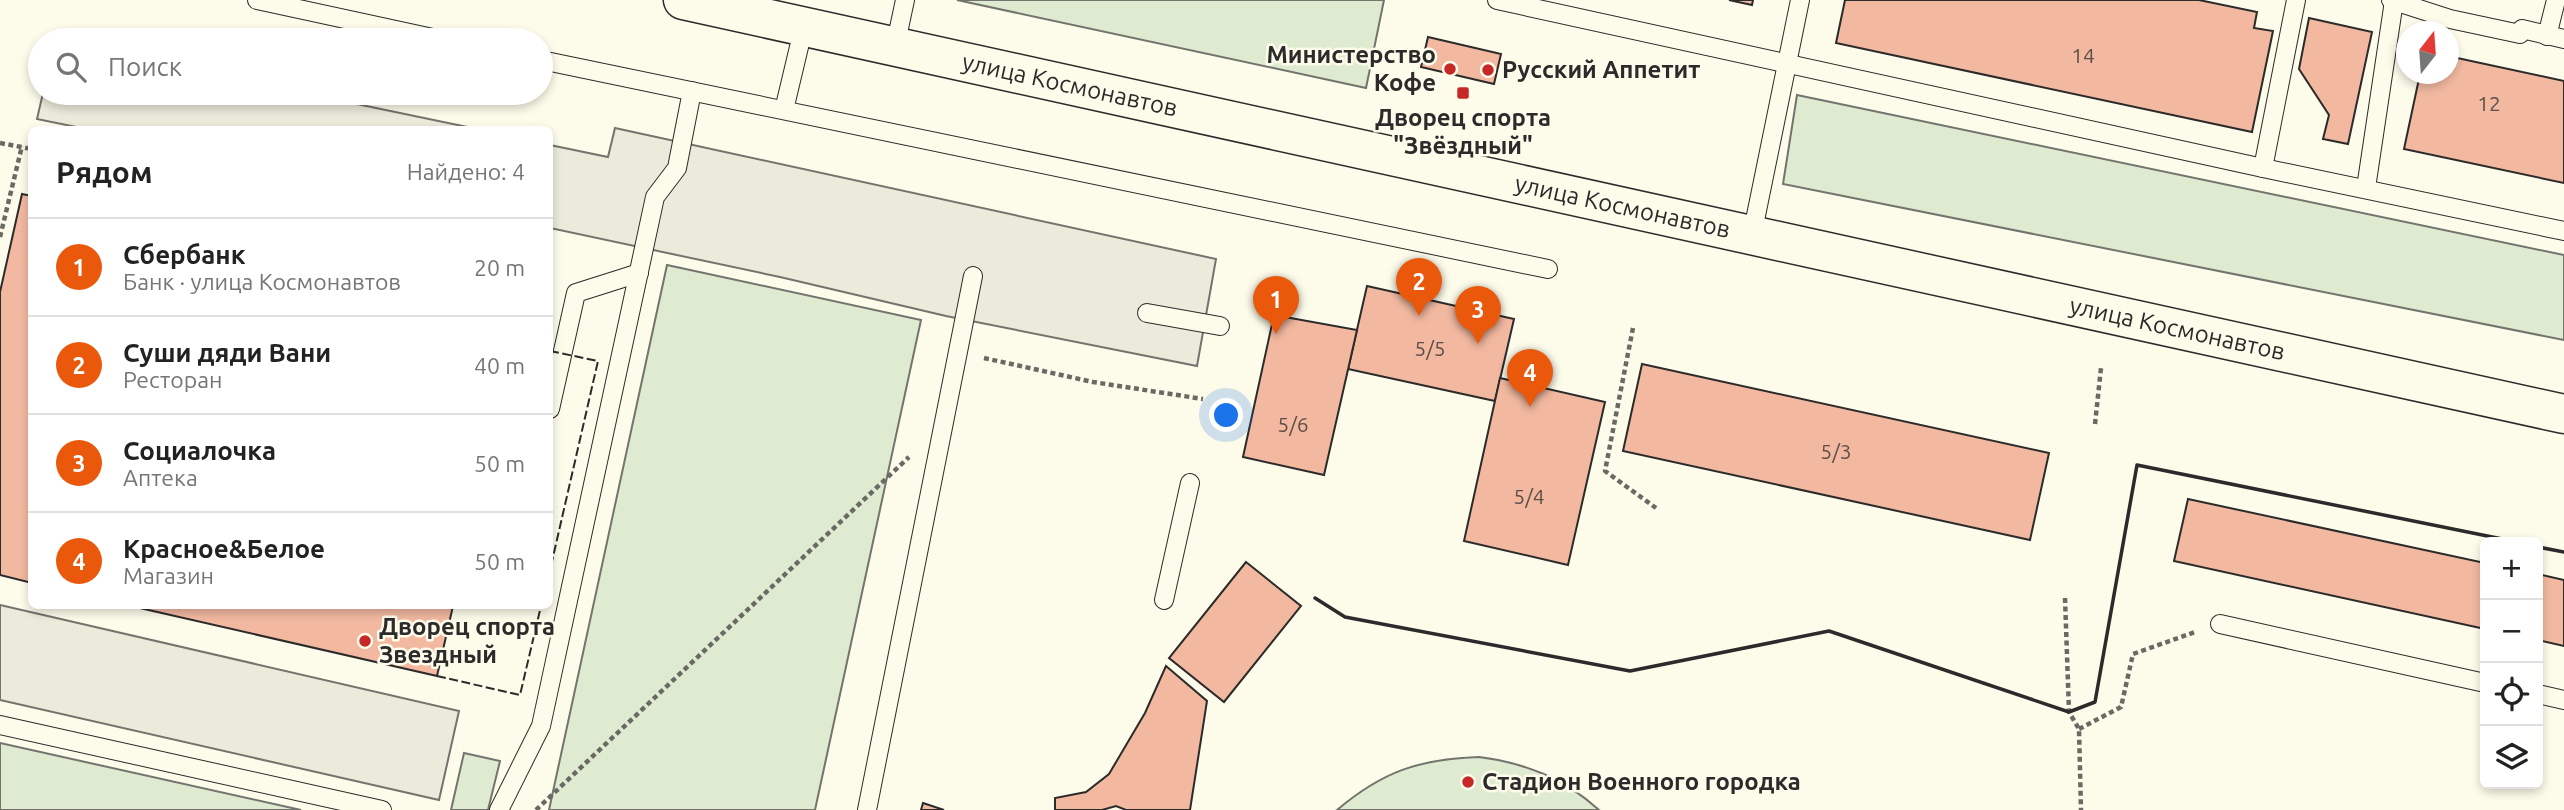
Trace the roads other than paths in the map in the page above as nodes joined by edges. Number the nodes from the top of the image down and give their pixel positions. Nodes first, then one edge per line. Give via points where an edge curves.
1 (257, 0) edge
2 (683, 0) edge
3 (905, 0) edge
4 (1497, 0) edge
5 (1800, 0) edge
6 (2296, 0) edge
7 (2393, 0) edge
8 (2556, 0) edge
9 (804, 26) junction
10 (386, 28) edge
11 (2555, 38) edge
12 (895, 47) junction
13 (553, 63) edge
14 (1788, 64) junction
15 (692, 91) junction
16 (784, 110) junction
17 (2263, 168) junction
18 (2366, 188) junction
19 (2564, 231) edge
20 (1752, 235) junction
21 (1548, 269) dead end
22 (639, 273) junction
23 (973, 276) dead end
24 (1147, 313) dead end
25 (1220, 326) dead end
26 (553, 396) edge
27 (2564, 414) edge
28 (1190, 483) dead end
29 (1164, 600) dead end
30 (2220, 624) road end
31 (2480, 682) edge
32 (2543, 695) edge
33 (2564, 700) edge
34 (0, 725) edge
35 (382, 810) edge
36 (499, 810) edge
37 (867, 810) edge

1 - 10 lane
2 - 9 main road, улица Космонавтов
3 - 12 lane
4 - 14 lane
5 - 14 lane
6 - 17 lane
7 - 11 lane via 2450,19
7 - 18 lane
8 - 11 lane
9 - 12 main road, улица Космонавтов
9 - 16 lane
12 - 20 main road, улица Космонавтов
13 - 15 lane
14 - 17 lane
14 - 20 lane
15 - 16 lane
15 - 22 lane via 677,168 655,197
16 - 21 lane
17 - 18 lane
18 - 19 lane
20 - 27 main road, улица Космонавтов
22 - 26 lane via 576,293
22 - 36 lane via 541,726
23 - 37 lane
24 - 25 lane
28 - 29 lane
30 - 31 lane
32 - 33 lane
34 - 35 lane

